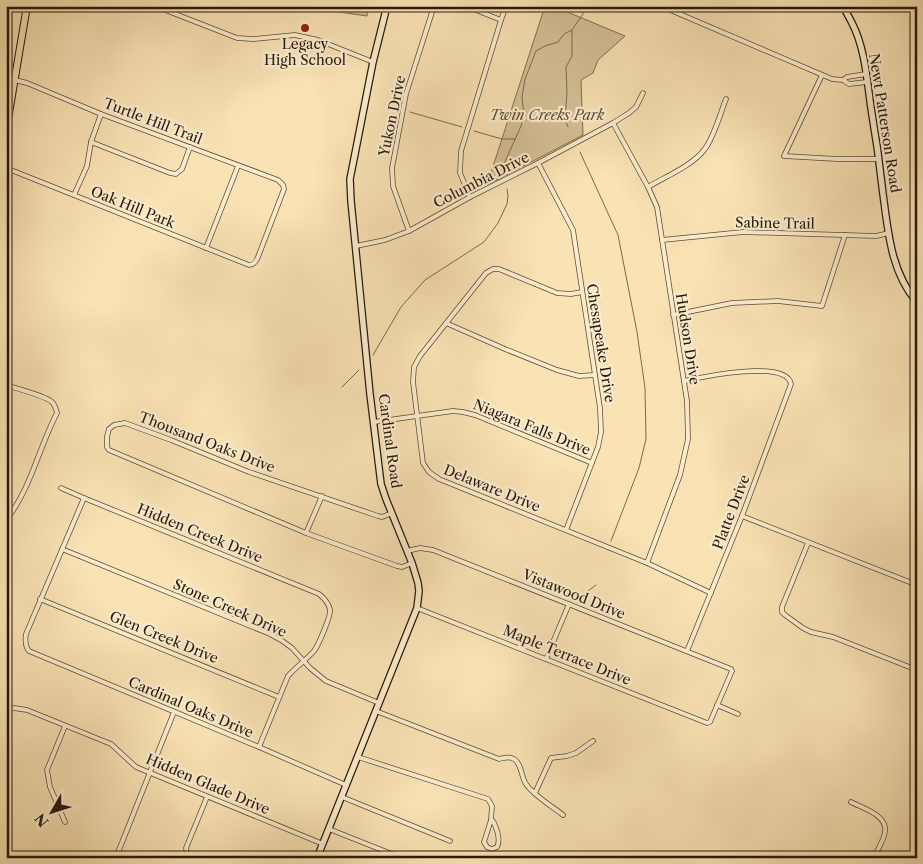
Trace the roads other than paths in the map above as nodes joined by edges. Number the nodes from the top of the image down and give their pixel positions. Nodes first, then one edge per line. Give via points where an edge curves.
1 (27, 6) edge
2 (154, 6) edge
3 (387, 6) edge
4 (434, 6) edge
5 (466, 6) edge
6 (506, 6) edge
7 (661, 6) edge
8 (843, 6) edge
9 (501, 20) junction
10 (372, 62) junction
11 (822, 74) junction
12 (866, 74) junction
13 (15, 80) junction
14 (843, 80) junction
15 (867, 82) junction
16 (643, 93) dead end
17 (726, 99) dead end
18 (101, 114) junction
19 (613, 123) junction
20 (6, 132) edge
21 (91, 142) junction
22 (190, 147) junction
23 (879, 159) junction
24 (538, 163) junction
25 (238, 166) junction
26 (6, 168) edge
27 (648, 187) junction
28 (74, 196) junction
29 (470, 197) junction
30 (409, 230) junction
31 (889, 233) junction
32 (845, 235) junction
33 (662, 240) junction
34 (356, 246) junction
35 (206, 248) junction
36 (253, 265) joint
37 (582, 292) junction
38 (917, 302) edge
39 (673, 315) junction
40 (446, 323) junction
41 (595, 375) junction
42 (684, 381) junction
43 (6, 385) edge
44 (416, 417) junction
45 (374, 422) junction
46 (592, 463) junction
47 (61, 488) dead end
48 (322, 496) junction
49 (84, 498) junction
50 (392, 514) junction
51 (742, 516) junction
52 (6, 520) edge
53 (566, 530) junction
54 (306, 533) junction
55 (808, 543) junction
56 (62, 549) junction
57 (407, 551) junction
58 (412, 563) junction
59 (647, 563) junction
60 (917, 585) edge
61 (711, 593) junction
62 (40, 599) junction
63 (569, 604) junction
64 (417, 608) junction
65 (687, 651) junction
66 (546, 659) junction
67 (304, 661) junction
68 (917, 670) edge
69 (280, 697) junction
70 (379, 703) junction
71 (717, 705) junction
72 (6, 711) edge
73 (376, 711) junction
74 (174, 712) junction
75 (738, 714) dead end
76 (65, 726) junction
77 (593, 741) dead end
78 (259, 747) junction
79 (358, 757) junction
80 (150, 773) junction
81 (346, 785) junction
82 (535, 793) junction
83 (208, 797) junction
84 (342, 797) junction
85 (850, 802) dead end
86 (563, 815) dead end
87 (491, 820) junction
88 (65, 822) dead end
89 (329, 829) junction
90 (450, 841) dead end
91 (323, 844) junction
92 (115, 858) edge
93 (190, 858) edge
94 (318, 858) edge
95 (402, 858) edge
96 (874, 858) edge

1 - 13 main road
2 - 10 street via 237,38 295,35 318,40
3 - 10 street, Cardinal Road
4 - 30 street, Yukon Drive via 406,94 392,168 393,186
5 - 9 street
6 - 9 street
7 - 11 street
8 - 12 street, Newt Patterson Road via 861,47
9 - 29 street via 461,152 460,173
10 - 34 street, Cardinal Road via 350,179
11 - 14 street
11 - 23 street via 784,156
12 - 14 street via 847,76
12 - 15 street, Newt Patterson Road
13 - 18 street, Turtle Hill Trail
13 - 20 main road
14 - 15 street via 849,84
15 - 23 street, Newt Patterson Road
16 - 19 street, Columbia Drive via 636,107
17 - 27 street via 709,141 698,157
18 - 21 street
18 - 22 street, Turtle Hill Trail
19 - 24 street, Columbia Drive
19 - 27 street, Hudson Drive
21 - 22 street via 176,174 182,169
21 - 28 street via 87,166
22 - 25 street, Turtle Hill Trail
23 - 31 street, Newt Patterson Road
24 - 29 street, Columbia Drive
24 - 37 street, Chesapeake Drive via 573,230
25 - 35 street
25 - 36 street, Turtle Hill Trail via 278,180 284,189
26 - 28 street, Oak Hill Park
27 - 33 street, Hudson Drive via 657,207
28 - 35 street, Oak Hill Park
29 - 30 street, Columbia Drive
30 - 34 street, Columbia Drive via 385,240
31 - 32 street, Sabine Trail
31 - 38 street, Newt Patterson Road via 899,272
32 - 33 street, Sabine Trail via 743,232
32 - 39 street via 822,306 778,301 732,303
33 - 39 street, Hudson Drive
34 - 45 street, Cardinal Road
35 - 36 street, Oak Hill Park
37 - 40 street, Delaware Drive via 557,293 493,269 486,273
37 - 41 street, Chesapeake Drive
39 - 42 street, Hudson Drive
40 - 41 street via 557,370 579,376
40 - 44 street, Delaware Drive via 414,367
41 - 46 street, Chesapeake Drive via 601,432
42 - 51 street, Platte Drive via 758,371 783,375 790,380
42 - 59 street, Hudson Drive via 688,420 685,457
43 - 52 street via 44,397 51,401 57,413 15,509
44 - 45 street, Niagara Falls Drive
44 - 46 street, Niagara Falls Drive via 453,411 475,415
44 - 53 street, Delaware Drive via 423,463 434,476
45 - 50 street, Cardinal Road via 381,484
46 - 53 street, Chesapeake Drive
47 - 49 street, Hidden Creek Drive
48 - 50 street, Thousand Oaks Drive via 382,517
48 - 54 street
48 - 54 street, Thousand Oaks Drive via 249,472 125,423 109,429 106,437 109,450
49 - 56 street
49 - 67 street, Hidden Creek Drive via 319,594 330,613 320,641
50 - 57 street, Cardinal Road
51 - 55 street
51 - 61 street, Platte Drive
53 - 59 street, Delaware Drive
54 - 58 street, Thousand Oaks Drive via 397,566
55 - 60 street
55 - 68 street via 782,612 811,632 833,637
56 - 62 street
56 - 67 street, Stone Creek Drive via 270,634 292,648
57 - 58 street, Cardinal Road
57 - 63 street, Vistawood Drive via 433,550
58 - 64 street, Cardinal Road via 418,582
59 - 61 street, Delaware Drive
61 - 65 street, Platte Drive
62 - 69 street, Glen Creek Drive
62 - 74 street, Cardinal Oaks Drive via 25,639 32,653
63 - 65 street, Vistawood Drive
63 - 66 street
64 - 66 street, Maple Terrace Drive
64 - 70 street, Cardinal Road
65 - 71 street, Vistawood Drive via 732,670
66 - 71 street, Maple Terrace Drive via 708,723
67 - 69 street via 288,676
67 - 70 street, Stone Creek Drive via 326,681
69 - 78 street
70 - 73 street, Cardinal Road
71 - 75 street
72 - 76 street, Hidden Glade Drive via 14,708 27,710
73 - 79 street, Cardinal Road
73 - 82 street via 499,759 508,757 515,760 525,782
74 - 78 street, Cardinal Oaks Drive
74 - 80 street
76 - 80 street, Hidden Glade Drive via 111,744 136,767
76 - 88 street via 47,770 50,787
77 - 82 street via 576,753 551,758
78 - 81 street, Cardinal Oaks Drive
79 - 81 street, Cardinal Road
79 - 87 street via 488,799 492,806
80 - 83 street, Hidden Glade Drive
80 - 92 street
81 - 84 street, Cardinal Road
82 - 86 street
83 - 91 street, Hidden Glade Drive
83 - 93 street via 186,848
84 - 89 street, Cardinal Road
84 - 90 street
85 - 96 street via 879,816 884,822 885,832
87 - 87 street via 499,840 492,849 484,842
89 - 91 street, Cardinal Road
89 - 95 street
91 - 94 street, Cardinal Road

